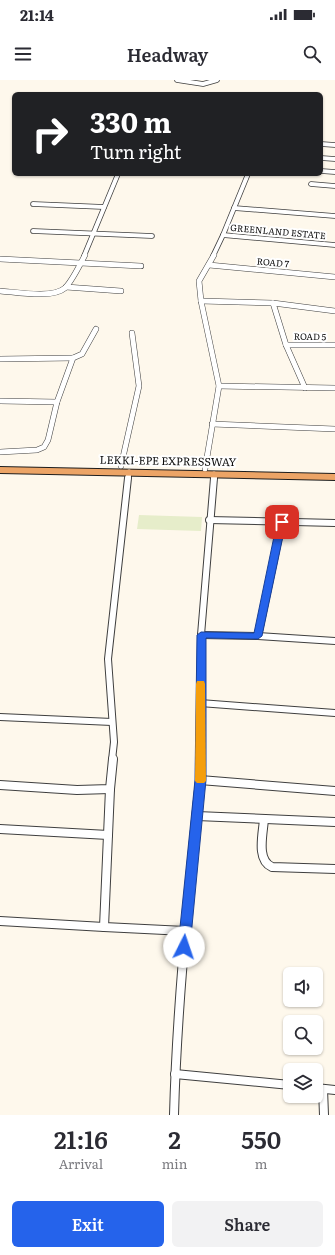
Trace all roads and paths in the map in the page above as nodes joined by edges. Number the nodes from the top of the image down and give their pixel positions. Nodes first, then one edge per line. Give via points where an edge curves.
1 (177, 80) edge
2 (217, 80) edge
3 (323, 144) edge
4 (335, 145) edge
5 (323, 158) edge
6 (335, 159) edge
7 (323, 171) edge
8 (335, 172) edge
9 (117, 176) edge
10 (247, 176) edge
11 (311, 184) dead end
12 (335, 186) edge
13 (33, 204) dead end
14 (104, 207) junction
15 (234, 208) junction
16 (335, 216) edge
17 (33, 230) dead end
18 (92, 234) junction
19 (223, 235) junction
20 (152, 236) dead end
21 (335, 245) edge
22 (0, 259) edge
23 (81, 262) junction
24 (210, 265) junction
25 (141, 266) dead end
26 (335, 277) edge
27 (64, 289) junction
28 (121, 290) dead end
29 (0, 291) edge
30 (201, 301) junction
31 (273, 303) junction
32 (335, 311) edge
33 (96, 329) dead end
34 (132, 333) dead end
35 (286, 345) junction
36 (335, 345) edge
37 (73, 358) junction
38 (0, 359) edge
39 (219, 386) junction
40 (305, 388) junction
41 (335, 388) edge
42 (0, 401) edge
43 (57, 402) junction
44 (212, 424) junction
45 (335, 428) edge
46 (0, 452) edge
47 (0, 464) edge
48 (125, 469) junction
49 (205, 469) junction
50 (0, 470) edge
51 (335, 472) edge
52 (214, 474) junction
53 (309, 474) junction
54 (335, 477) edge
55 (209, 520) junction
56 (282, 522) junction
57 (335, 523) edge
58 (201, 635) junction
59 (258, 636) junction
60 (335, 642) edge
61 (200, 703) junction
62 (335, 713) edge
63 (0, 717) edge
64 (112, 722) junction
65 (200, 780) junction
66 (0, 785) edge
67 (110, 789) junction
68 (335, 791) edge
69 (197, 816) junction
70 (264, 819) junction
71 (335, 822) edge
72 (0, 829) edge
73 (108, 835) junction
74 (335, 869) edge
75 (0, 921) edge
76 (104, 927) junction
77 (185, 931) junction
78 (175, 1074) junction
79 (283, 1084) edge
80 (323, 1088) edge
81 (335, 1090) edge
82 (322, 1103) edge
83 (174, 1115) edge
84 (324, 1115) edge

1 - 2 street via 203,84 211,84
3 - 4 street
5 - 6 street
7 - 8 street
9 - 14 street
10 - 15 street
11 - 12 street
13 - 14 street
14 - 18 street
15 - 16 street
15 - 19 street
17 - 18 street
18 - 20 street
18 - 23 street
19 - 21 street, GREENLAND ESTATE
19 - 24 street, GREENLAND ESTATE
22 - 23 street
23 - 25 street
23 - 27 street
24 - 26 street, ROAD 7
24 - 30 street, GREENLAND ESTATE via 200,280
27 - 28 street
27 - 29 street via 50,293
30 - 31 street
30 - 39 street, GREENLAND ESTATE
31 - 32 street
31 - 35 street
33 - 37 street via 82,354
34 - 48 street via 139,386
35 - 36 street, ROAD 5
35 - 40 street
37 - 38 street
37 - 43 street
39 - 40 street
39 - 44 street, GREENLAND ESTATE
40 - 41 street
42 - 43 street
43 - 46 street via 44,447 37,450
44 - 45 street
44 - 49 street, GREENLAND ESTATE
47 - 48 highway, LEKKI-EPE EXPRESSWAY
48 - 49 highway, LEKKI-EPE EXPRESSWAY
48 - 50 highway, LEKKI-EPE EXPRESSWAY
48 - 52 highway, LEKKI-EPE EXPRESSWAY
48 - 64 street via 108,659
49 - 53 highway, LEKKI-EPE EXPRESSWAY
51 - 53 highway, LEKKI-EPE EXPRESSWAY
52 - 53 highway, LEKKI-EPE EXPRESSWAY
52 - 55 street
53 - 54 highway, LEKKI-EPE EXPRESSWAY
55 - 56 street
55 - 58 street
56 - 57 street
56 - 59 street
58 - 59 street
58 - 61 street
59 - 60 street
61 - 62 street
61 - 65 street
63 - 64 street
64 - 67 street via 114,742
65 - 68 street
65 - 69 street
66 - 67 street via 77,790
67 - 73 street
69 - 70 street
69 - 77 street
70 - 71 street
70 - 74 street via 263,852 264,861 268,865
72 - 73 street
73 - 76 street
75 - 76 street
76 - 77 street
77 - 78 street
78 - 79 street
78 - 83 street
80 - 81 street
82 - 84 street

